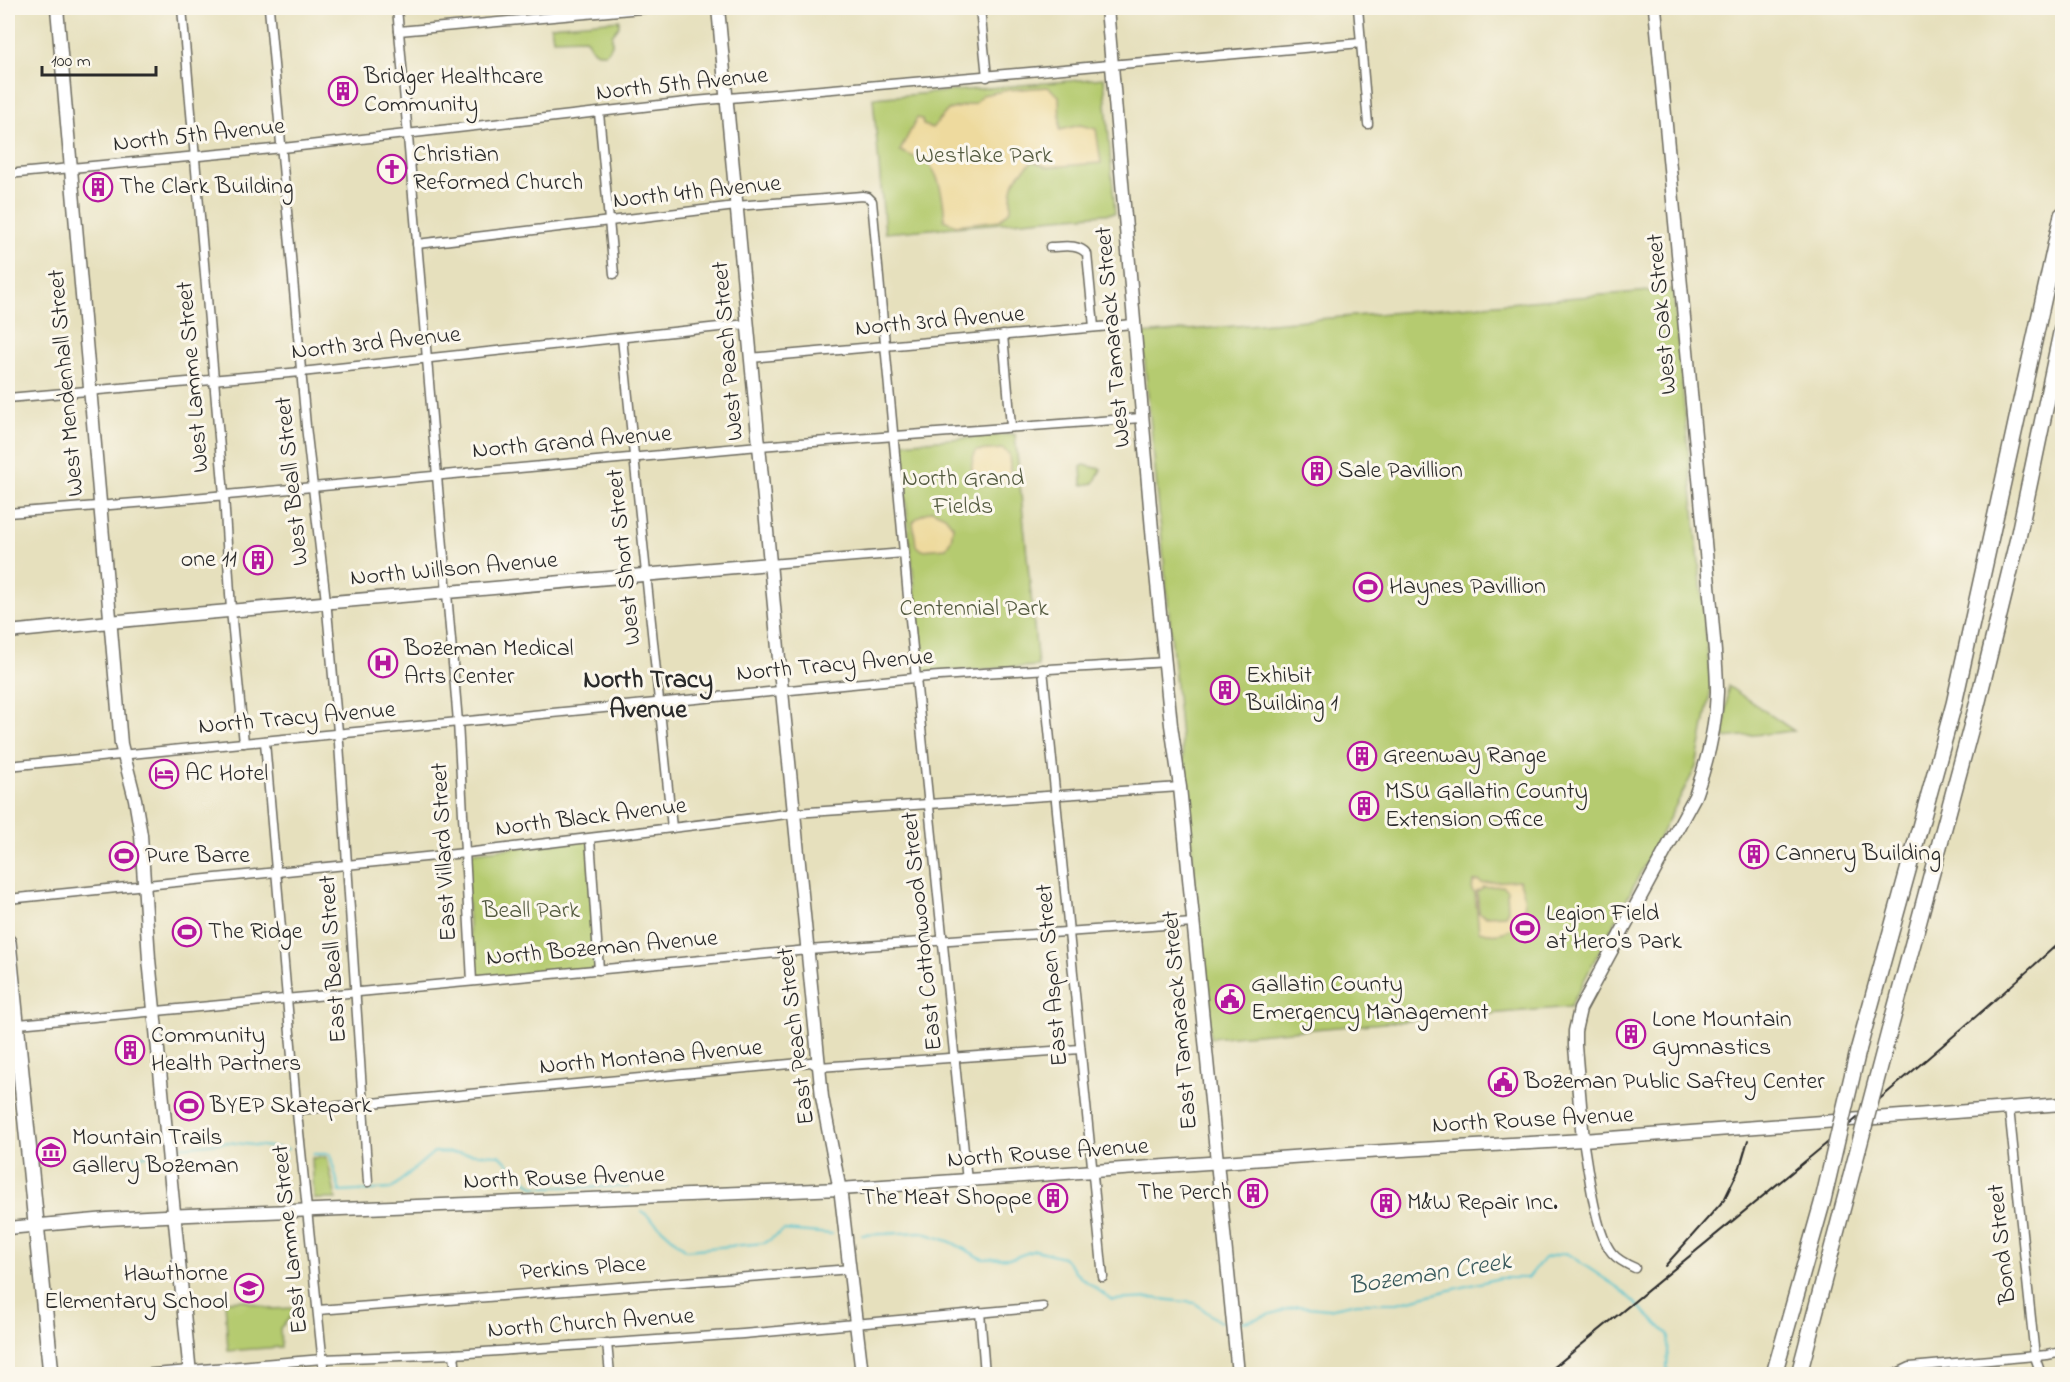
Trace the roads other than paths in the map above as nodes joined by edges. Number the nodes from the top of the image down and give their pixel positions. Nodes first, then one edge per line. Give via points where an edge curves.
1 (57, 8) edge
2 (183, 8) edge
3 (269, 8) edge
4 (397, 8) edge
5 (652, 8) edge
6 (718, 8) edge
7 (980, 8) edge
8 (1107, 8) edge
9 (1358, 8) edge
10 (1655, 8) edge
11 (590, 10) edge
12 (399, 31) junction
13 (1361, 44) junction
14 (1112, 67) junction
15 (987, 77) junction
16 (726, 99) junction
17 (599, 113) junction
18 (1368, 124) dead end
19 (408, 134) junction
20 (283, 148) junction
21 (195, 156) junction
22 (70, 169) junction
23 (8, 174) edge
24 (2062, 201) edge
25 (736, 206) junction
26 (2062, 215) edge
27 (610, 222) junction
28 (417, 244) junction
29 (1050, 247) dead end
30 (2056, 247) junction
31 (614, 274) dead end
32 (747, 324) junction
33 (1133, 324) junction
34 (1094, 327) junction
35 (2062, 328) edge
36 (1003, 335) junction
37 (622, 338) junction
38 (884, 347) junction
39 (750, 358) junction
40 (427, 359) junction
41 (301, 372) junction
42 (214, 380) junction
43 (89, 391) junction
44 (8, 398) edge
45 (1141, 418) junction
46 (1011, 426) junction
47 (892, 435) junction
48 (759, 446) junction
49 (634, 456) junction
50 (437, 475) junction
51 (313, 487) junction
52 (224, 495) junction
53 (99, 506) junction
54 (8, 513) edge
55 (904, 554) junction
56 (770, 564) junction
57 (646, 574) junction
58 (447, 592) junction
59 (325, 602) junction
60 (231, 610) junction
61 (110, 621) junction
62 (8, 632) edge
63 (1165, 662) junction
64 (1044, 669) junction
65 (916, 678) junction
66 (782, 691) junction
67 (659, 701) junction
68 (458, 722) junction
69 (338, 735) junction
70 (265, 741) junction
71 (244, 743) junction
72 (124, 755) junction
73 (8, 766) edge
74 (1180, 787) junction
75 (1055, 795) junction
76 (930, 803) junction
77 (795, 813) junction
78 (672, 828) junction
79 (590, 839) junction
80 (465, 853) junction
81 (347, 865) junction
82 (276, 872) junction
83 (144, 885) junction
84 (8, 899) edge
85 (1193, 923) junction
86 (1069, 932) junction
87 (943, 940) junction
88 (8, 942) edge
89 (808, 950) junction
90 (599, 970) junction
91 (472, 981) junction
92 (355, 991) junction
93 (286, 998) junction
94 (154, 1011) junction
95 (11, 1025) edge
96 (1080, 1049) junction
97 (955, 1058) junction
98 (819, 1067) junction
99 (363, 1104) junction
100 (2062, 1104) edge
101 (2009, 1108) junction
102 (297, 1110) junction
103 (1583, 1140) junction
104 (1215, 1162) junction
105 (1093, 1172) junction
106 (967, 1180) junction
107 (368, 1182) dead end
108 (840, 1189) junction
109 (308, 1210) junction
110 (176, 1216) junction
111 (36, 1226) junction
112 (8, 1228) edge
113 (1635, 1268) dead end
114 (851, 1269) junction
115 (1103, 1277) dead end
116 (1043, 1306) dead end
117 (318, 1310) junction
118 (980, 1312) junction
119 (857, 1323) junction
120 (607, 1343) junction
121 (2062, 1352) edge
122 (454, 1354) junction
123 (2035, 1356) junction
124 (323, 1359) junction
125 (190, 1372) edge
126 (51, 1374) edge
127 (141, 1374) edge
128 (324, 1374) edge
129 (456, 1374) edge
130 (610, 1374) edge
131 (862, 1374) edge
132 (985, 1374) edge
133 (1238, 1374) edge
134 (1774, 1374) edge
135 (1799, 1374) edge
136 (1895, 1374) edge
137 (2041, 1374) edge

1 - 22 street, West Mendenhall Street
2 - 21 street, West Lamme Street
3 - 20 street, West Beall Street
4 - 12 street, East Villard Street
5 - 11 street
6 - 16 street, West Peach Street
7 - 15 street
8 - 14 street, West Tamarack Street
9 - 13 street
10 - 103 street, West Oak Street via 1717,692 1704,773 1578,1018 1575,1046
11 - 12 street
12 - 19 street, East Villard Street
13 - 14 street, North 5th Avenue
13 - 18 street
14 - 15 street, North 5th Avenue
14 - 33 street, West Tamarack Street
15 - 16 street, North 5th Avenue
16 - 17 street, North 5th Avenue
16 - 25 street, West Peach Street
17 - 19 street, North 5th Avenue
17 - 27 street
19 - 20 street, North 5th Avenue
19 - 28 street, East Villard Street
20 - 21 street, North 5th Avenue
20 - 41 street, West Beall Street
21 - 22 street, North 5th Avenue
21 - 42 street, West Lamme Street
22 - 23 street, North 5th Avenue
22 - 43 street, West Mendenhall Street
24 - 30 highway
25 - 27 street, North 4th Avenue
25 - 32 street, West Peach Street
25 - 38 street, North 4th Avenue via 868,197 872,201
26 - 30 highway
27 - 28 street, North 4th Avenue
27 - 31 street
28 - 40 street, East Villard Street
29 - 34 street via 1076,247 1087,254
30 - 134 highway, bridge via 1954,704
32 - 37 street, North 3rd Avenue
32 - 39 street, West Peach Street
33 - 34 street, North 3rd Avenue
33 - 45 street, West Tamarack Street
34 - 36 street, North 3rd Avenue
35 - 135 highway, bridge via 2018,538 1976,709
36 - 38 street, North 3rd Avenue
36 - 46 street
37 - 40 street, North 3rd Avenue
37 - 49 street, West Short Street
38 - 39 street, North 3rd Avenue
38 - 47 street, East Cottonwood Street
39 - 48 street, West Peach Street
40 - 41 street, North 3rd Avenue
40 - 50 street, East Villard Street
41 - 42 street, North 3rd Avenue
41 - 51 street, West Beall Street
42 - 43 street, North 3rd Avenue
42 - 52 street, West Lamme Street
43 - 44 street, North 3rd Avenue
43 - 53 street, West Mendenhall Street
45 - 46 street, North Grand Avenue
45 - 63 street, West Tamarack Street
46 - 47 street, North Grand Avenue
47 - 48 street, North Grand Avenue
47 - 55 street, East Cottonwood Street
48 - 49 street, North Grand Avenue
48 - 56 street, West Peach Street
49 - 50 street, North Grand Avenue
49 - 57 street, West Short Street
50 - 51 street, North Grand Avenue
50 - 58 street, East Villard Street
51 - 52 street, North Grand Avenue
51 - 59 street, West Beall Street
52 - 53 street, North Grand Avenue
52 - 60 street, West Lamme Street
53 - 54 street, North Grand Avenue
53 - 61 street, West Mendenhall Street
55 - 56 street, North Willson Avenue
55 - 65 street, East Cottonwood Street
56 - 57 street, North Willson Avenue
56 - 66 street, West Peach Street
57 - 58 street, North Willson Avenue
57 - 67 street, West Short Street
58 - 59 street, North Willson Avenue
58 - 68 street, East Villard Street
59 - 60 street, North Willson Avenue
59 - 69 street, West Beall Street
60 - 61 street, North Willson Avenue
60 - 71 street, West Lamme Street
61 - 62 street, North Willson Avenue
61 - 72 street, West Mendenhall Street
63 - 64 street, North Tracy Avenue
63 - 74 street, East Tamarack Street
64 - 65 street, North Tracy Avenue
64 - 75 street, East Aspen Street
65 - 66 street, North Tracy Avenue
65 - 76 street, East Cottonwood Street
66 - 67 street, North Tracy Avenue
66 - 77 street, East Peach Street
67 - 68 street, North Tracy Avenue
67 - 78 street, West Short Street
68 - 69 street, North Tracy Avenue
68 - 80 street, East Villard Street
69 - 70 street, North Tracy Avenue
69 - 81 street, East Beall Street
70 - 71 street, North Tracy Avenue
70 - 82 street, East Lamme Street
71 - 72 street, North Tracy Avenue
72 - 73 street, North Tracy Avenue
72 - 83 street, West Mendenhall Street via 141,835
74 - 75 street, North Black Avenue
74 - 85 street, East Tamarack Street
75 - 76 street, North Black Avenue
75 - 86 street, East Aspen Street
76 - 77 street, North Black Avenue
76 - 87 street, East Cottonwood Street
77 - 78 street, North Black Avenue
77 - 89 street, East Peach Street
78 - 79 street, North Black Avenue
79 - 80 street, North Black Avenue
79 - 90 street
80 - 81 street, North Black Avenue
80 - 91 street, East Villard Street
81 - 82 street, North Black Avenue
81 - 92 street, East Beall Street
82 - 83 street, North Black Avenue
82 - 93 street, East Lamme Street
83 - 84 street, North Black Avenue
83 - 94 street, West Mendenhall Street
85 - 86 street, North Bozeman Avenue
85 - 104 street, East Tamarack Street
86 - 87 street, North Bozeman Avenue
86 - 96 street, East Aspen Street
87 - 89 street, North Bozeman Avenue
87 - 97 street, East Cottonwood Street
88 - 95 highway
89 - 90 street, North Bozeman Avenue
89 - 98 street, East Peach Street
90 - 91 street, North Bozeman Avenue
91 - 92 street, North Bozeman Avenue
92 - 93 street, North Bozeman Avenue
92 - 99 street, East Beall Street
93 - 94 street, North Bozeman Avenue
93 - 102 street, East Lamme Street
94 - 95 street, North Bozeman Avenue
94 - 110 street, West Mendenhall Street
95 - 111 highway
96 - 97 street, North Montana Avenue
96 - 105 street, East Aspen Street
97 - 98 street, North Montana Avenue
97 - 106 street, East Cottonwood Street
98 - 99 street, North Montana Avenue via 811,1062
98 - 108 street, East Peach Street
99 - 102 street, North Montana Avenue
99 - 107 street, East Beall Street
100 - 101 street, North Rouse Avenue
101 - 103 street, North Rouse Avenue
101 - 123 street, Bond Street
102 - 109 street, East Lamme Street
103 - 104 street, North Rouse Avenue
103 - 113 street via 1602,1234 1610,1251
104 - 105 street, North Rouse Avenue
104 - 133 street, East Tamarack Street
105 - 106 street, North Rouse Avenue
105 - 115 street, East Aspen Street
106 - 108 street, North Rouse Avenue
108 - 109 street, North Rouse Avenue
108 - 114 street, East Peach Street
109 - 110 street, North Rouse Avenue
109 - 117 street, East Lamme Street
110 - 111 street, North Rouse Avenue
110 - 125 street, West Mendenhall Street
111 - 112 street, North Rouse Avenue
111 - 126 highway
114 - 117 street, Perkins Place
114 - 119 street, East Peach Street
116 - 118 street, North Church Avenue
117 - 124 street, East Lamme Street
118 - 119 street, North Church Avenue
118 - 132 street
119 - 120 street, North Church Avenue
119 - 131 street, East Peach Street
120 - 122 street, North Church Avenue
120 - 130 street
121 - 123 street
122 - 124 street, North Church Avenue
122 - 129 street
123 - 136 street via 1910,1367
123 - 137 street, Bond Street
124 - 125 street, North Church Avenue
124 - 128 street, East Lamme Street
125 - 127 street, North Church Avenue

